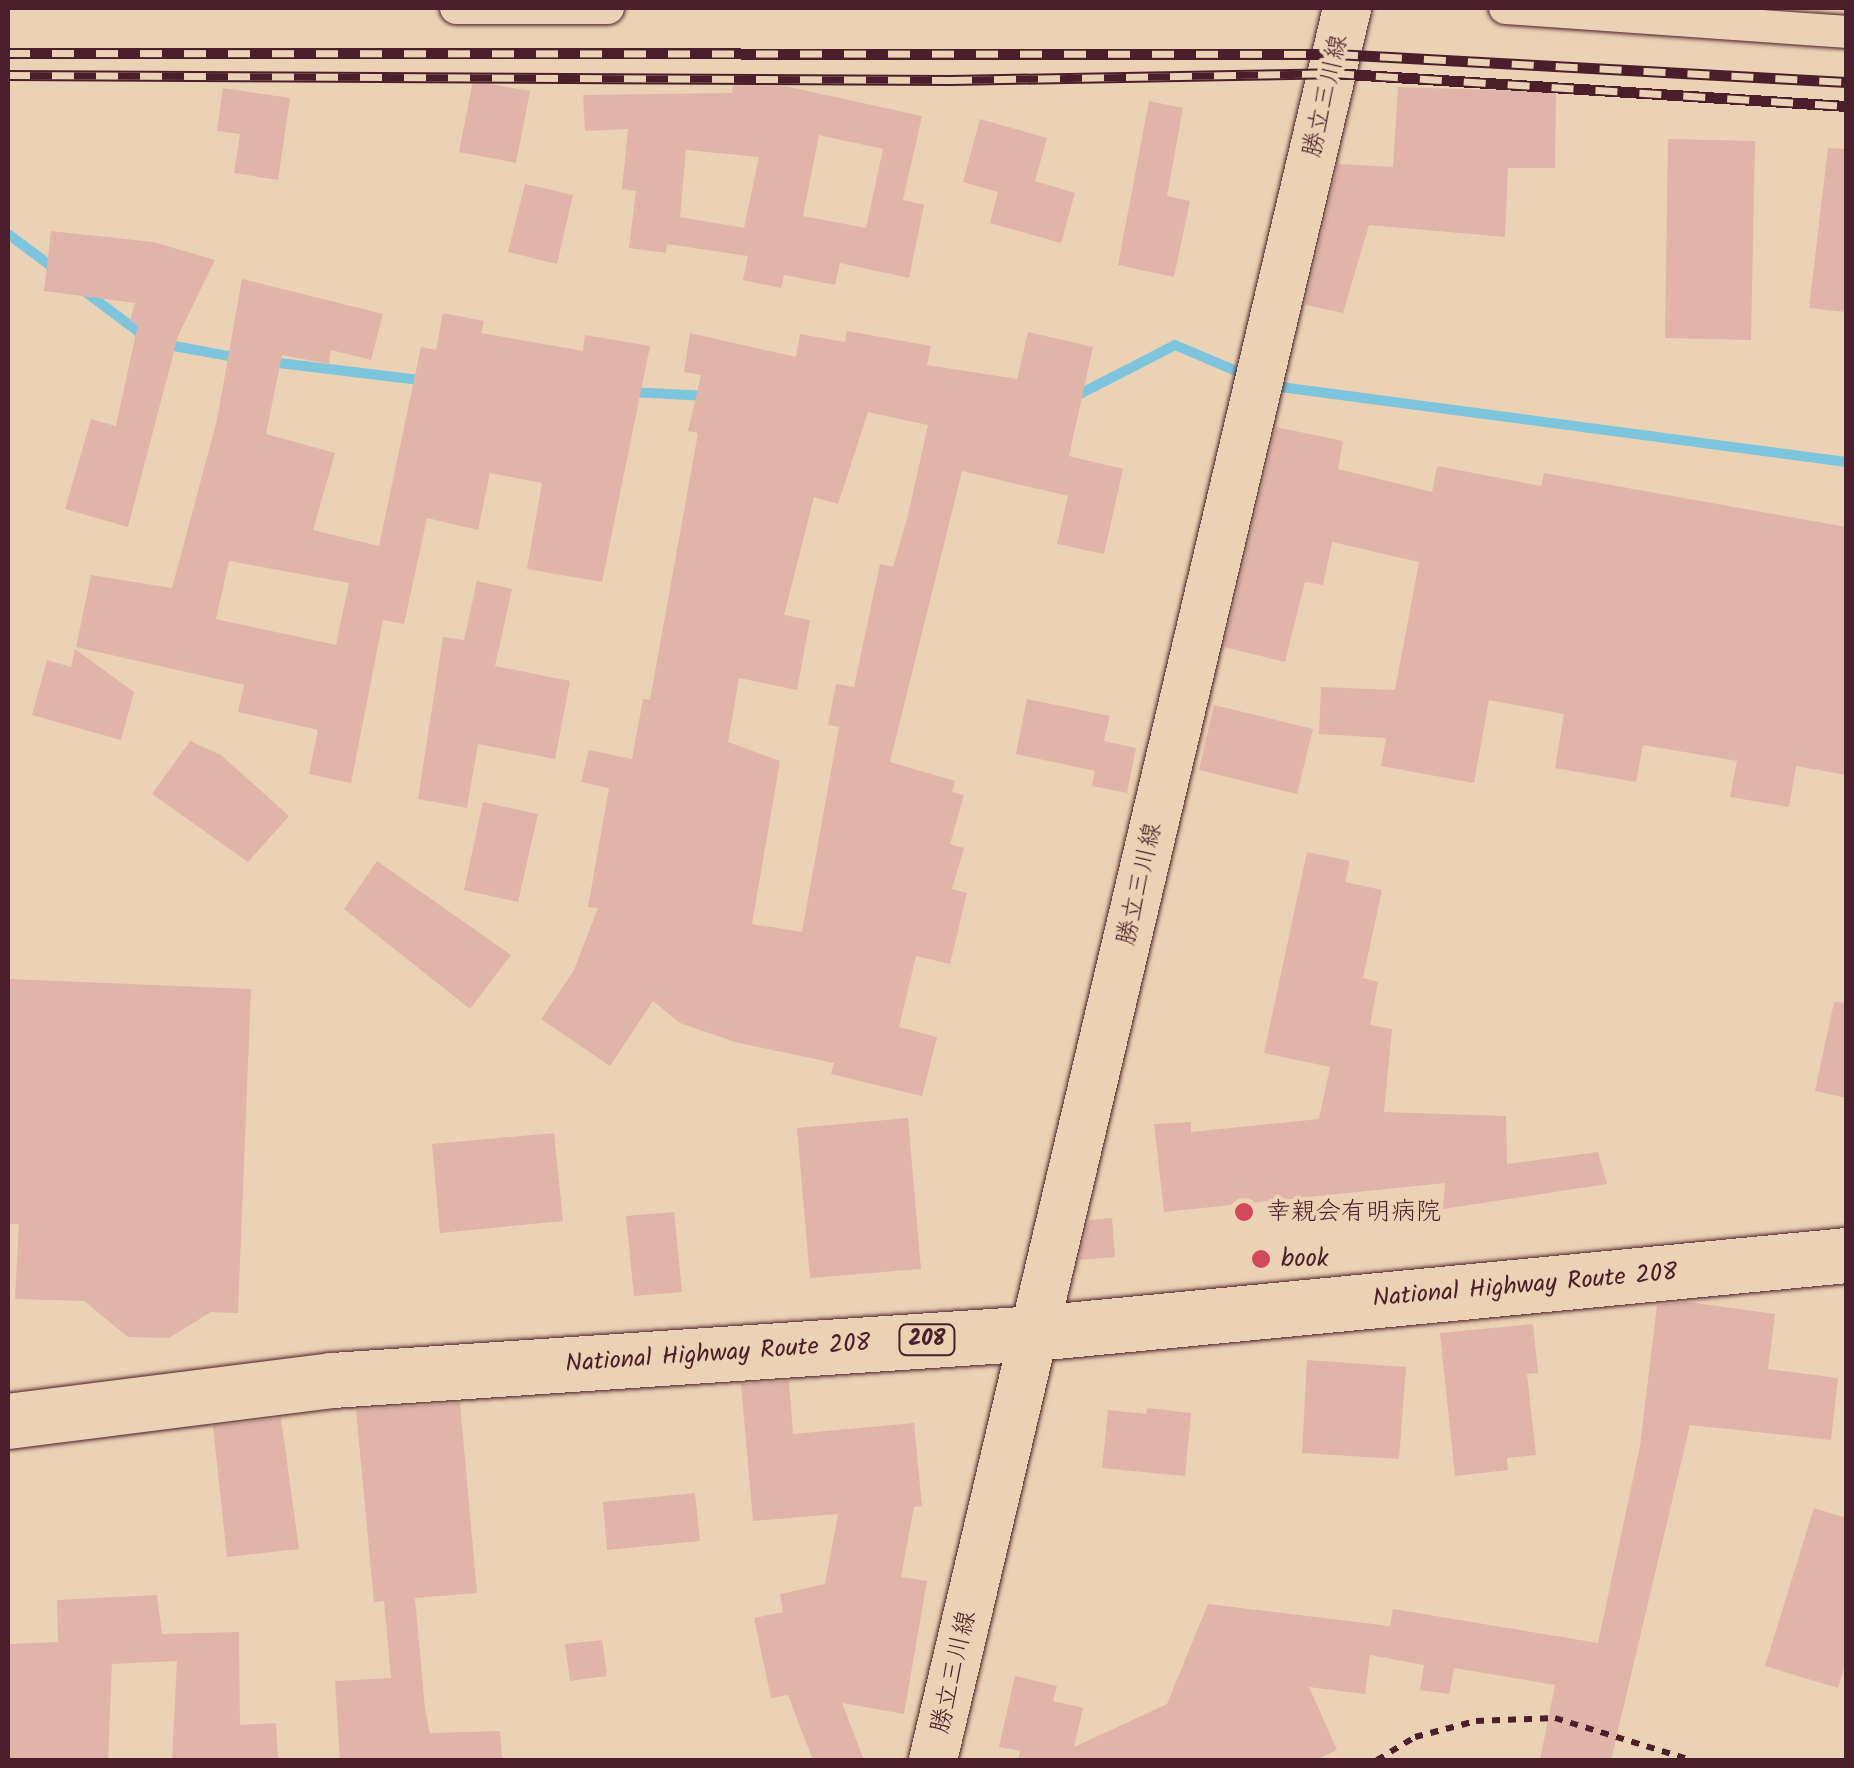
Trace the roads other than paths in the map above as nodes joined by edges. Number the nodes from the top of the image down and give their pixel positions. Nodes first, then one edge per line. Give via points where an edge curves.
1 (456, 8) edge
2 (504, 8) edge
3 (608, 8) edge
4 (1347, 8) edge
5 (1505, 8) edge
6 (1669, 12) edge
7 (1846, 32) edge
8 (1846, 1256) edge
9 (1034, 1333) junction
10 (8, 1420) edge
11 (933, 1760) edge

1 - 2 street
2 - 3 street
4 - 9 main road, 勝立三川線
5 - 6 street
6 - 7 street
8 - 9 highway, National Highway Route 208 / 208
9 - 10 highway, National Highway Route 208 / 208 via 332,1380
9 - 11 main road, 勝立三川線

